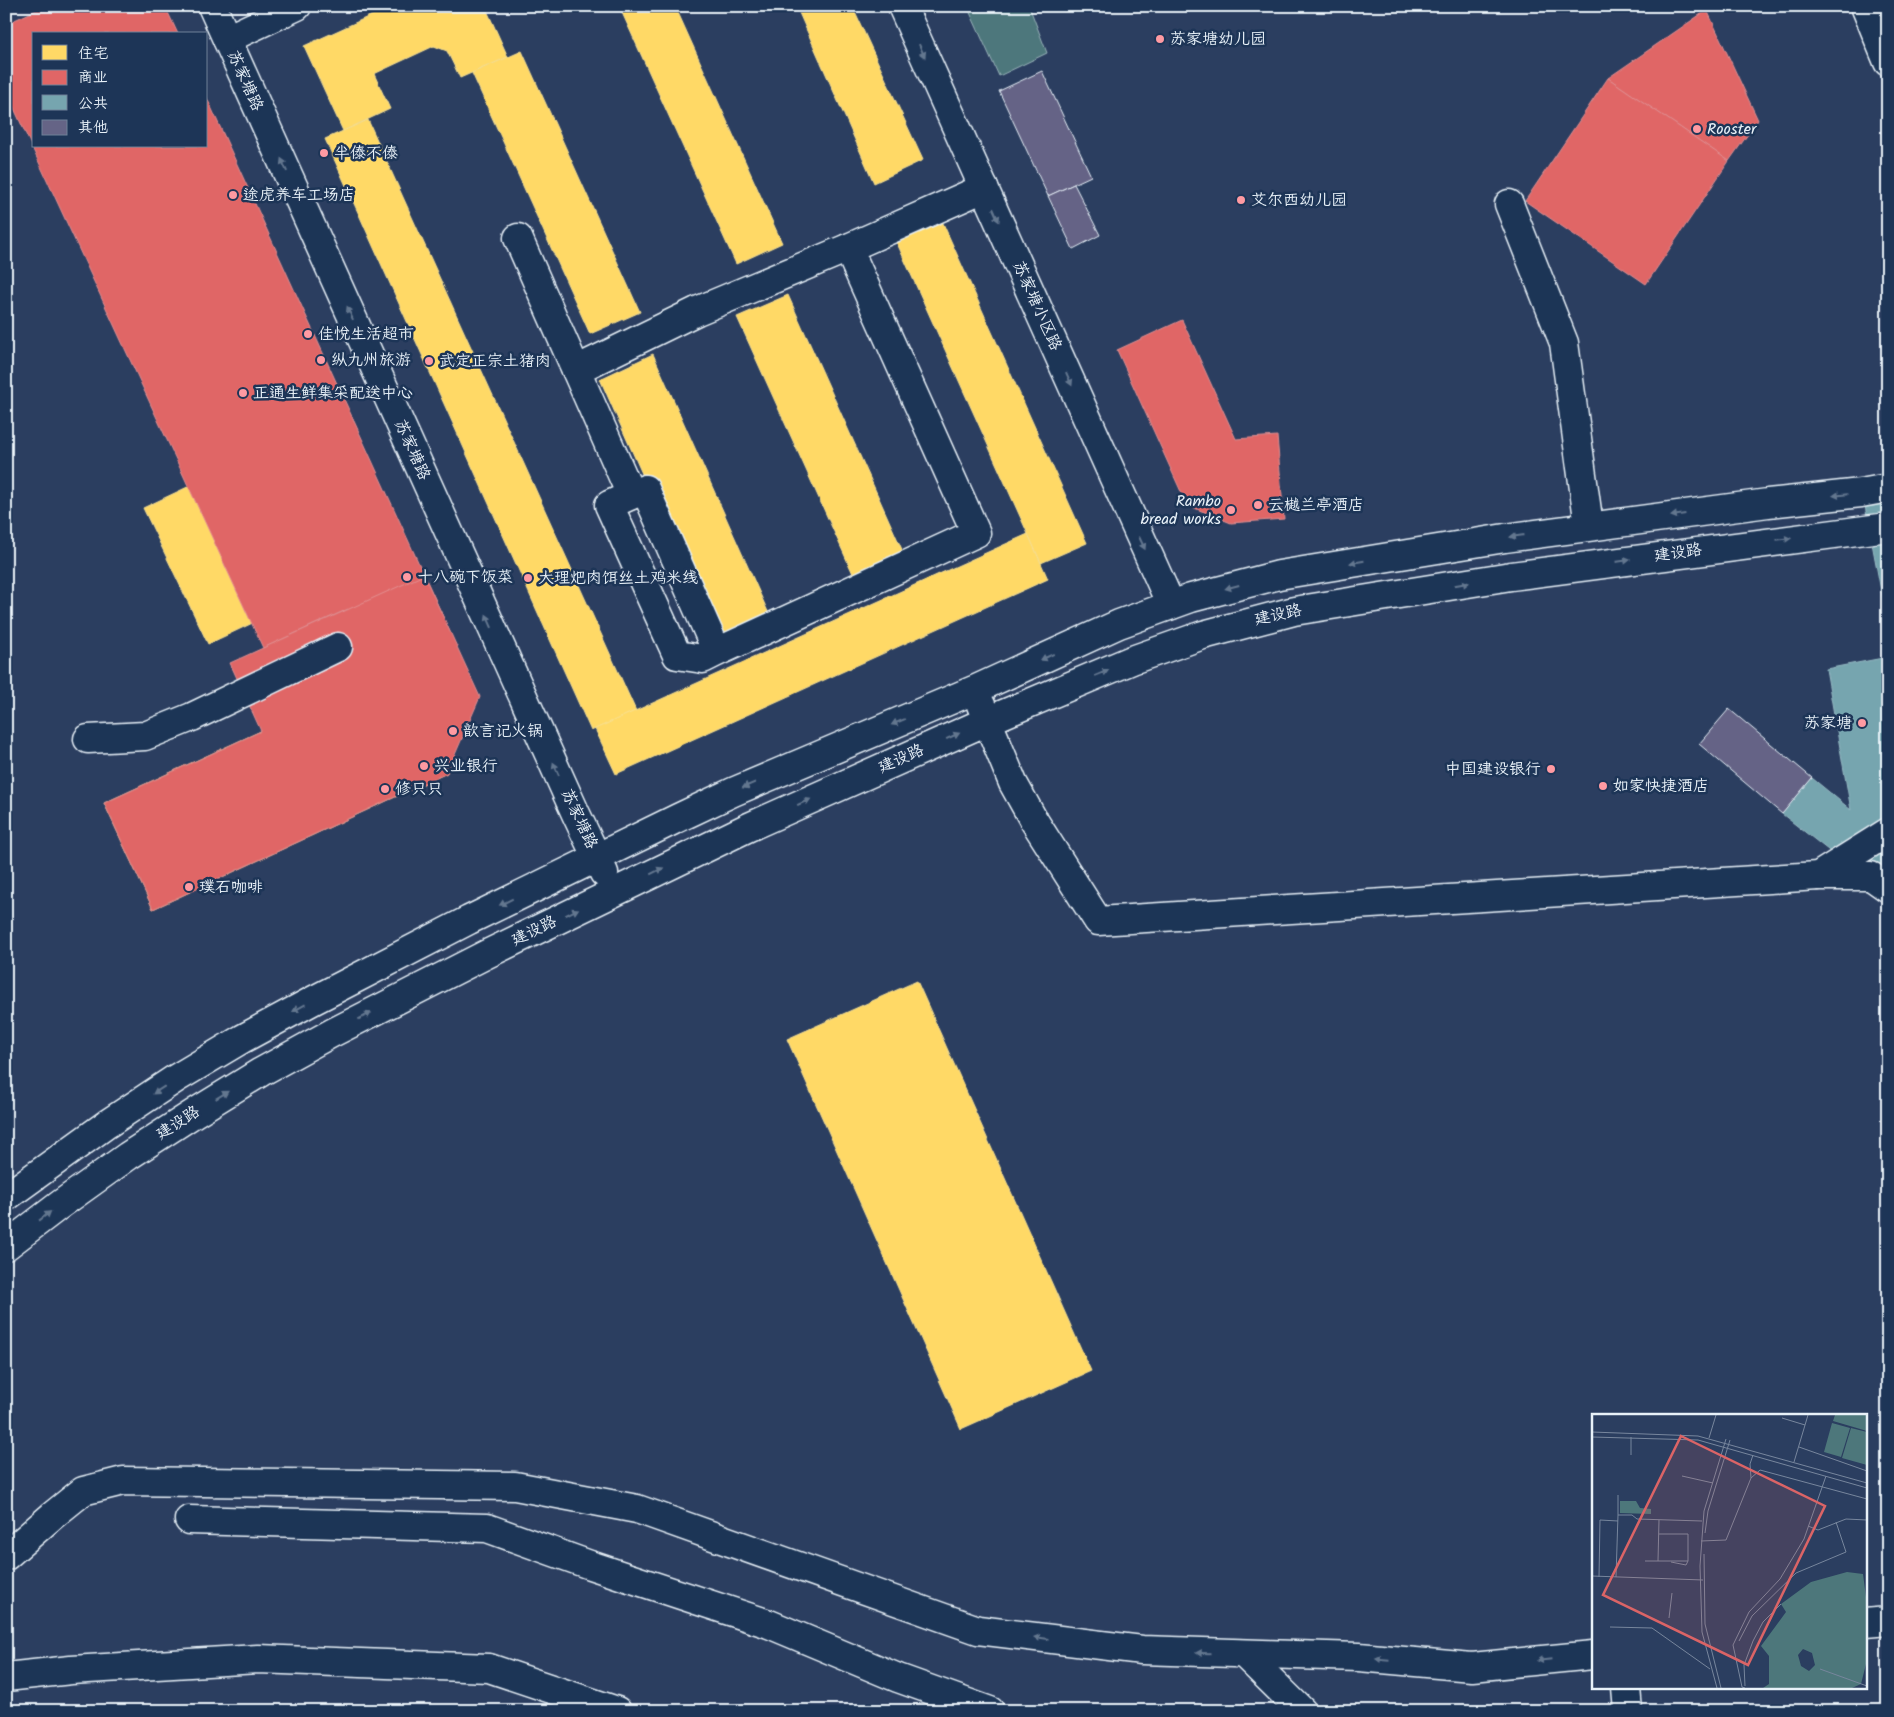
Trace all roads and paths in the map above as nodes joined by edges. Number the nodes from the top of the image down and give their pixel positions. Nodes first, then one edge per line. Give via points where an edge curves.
1 (212, 6) edge
2 (297, 6) edge
3 (902, 6) edge
4 (1865, 6) edge
5 (227, 39) junction
6 (1888, 62) edge
7 (984, 188) junction
8 (1509, 204) dead end
9 (518, 238) dead end
10 (848, 248) junction
11 (576, 370) junction
12 (1888, 488) edge
13 (630, 495) junction
14 (1589, 526) junction
15 (1888, 527) edge
16 (1171, 605) junction
17 (338, 647) dead end
18 (717, 652) junction
19 (974, 690) junction
20 (987, 721) junction
21 (88, 739) dead end
22 (1888, 832) edge
23 (597, 858) junction
24 (1818, 876) junction
25 (1888, 888) edge
26 (613, 893) junction
27 (6, 1197) edge
28 (6, 1246) edge
29 (189, 1520) dead end
30 (6, 1556) edge
31 (1888, 1620) edge
32 (1866, 1622) edge
33 (1244, 1654) junction
34 (1592, 1654) edge
35 (6, 1677) edge
36 (1626, 1690) edge
37 (617, 1711) edge
38 (990, 1711) edge
39 (1302, 1711) edge
40 (1628, 1711) edge

1 - 5 street, 苏家塘路
2 - 5 street
3 -> 7 street, 苏家塘小区路
4 - 6 street
23 -> 5 street, 苏家塘路
7 - 10 street
7 -> 16 street, 苏家塘小区路
8 - 14 street via 1564,342
9 - 11 street
10 - 11 street via 697,311
10 - 18 street via 976,533
11 - 13 street
12 -> 14 street
13 - 18 street via 645,489
13 - 18 street via 609,505 677,655 703,659
14 -> 16 street via 1279,575
20 -> 15 street, 建设路 via 1132,660 1204,634 1294,611 1511,576
16 -> 19 street via 1119,624
17 - 21 street via 145,736
19 - 20 street
19 -> 23 street via 733,792
20 - 24 street via 1013,783 1098,921
26 -> 20 street, 建设路 via 749,827
22 - 24 street
23 - 26 street, 苏家塘路
23 -> 27 street via 469,920 242,1039 175,1078
24 - 25 street via 1871,876
28 -> 26 street, 建设路 via 128,1156 261,1072 486,954
29 - 38 street via 486,1528 769,1624 898,1678
33 -> 30 street via 1142,1650 978,1630 637,1509 515,1486 123,1480 84,1491
31 - 32 street
34 -> 33 street via 1472,1667 1359,1657
33 - 39 street
35 - 37 street via 258,1659 489,1668
36 - 40 street

